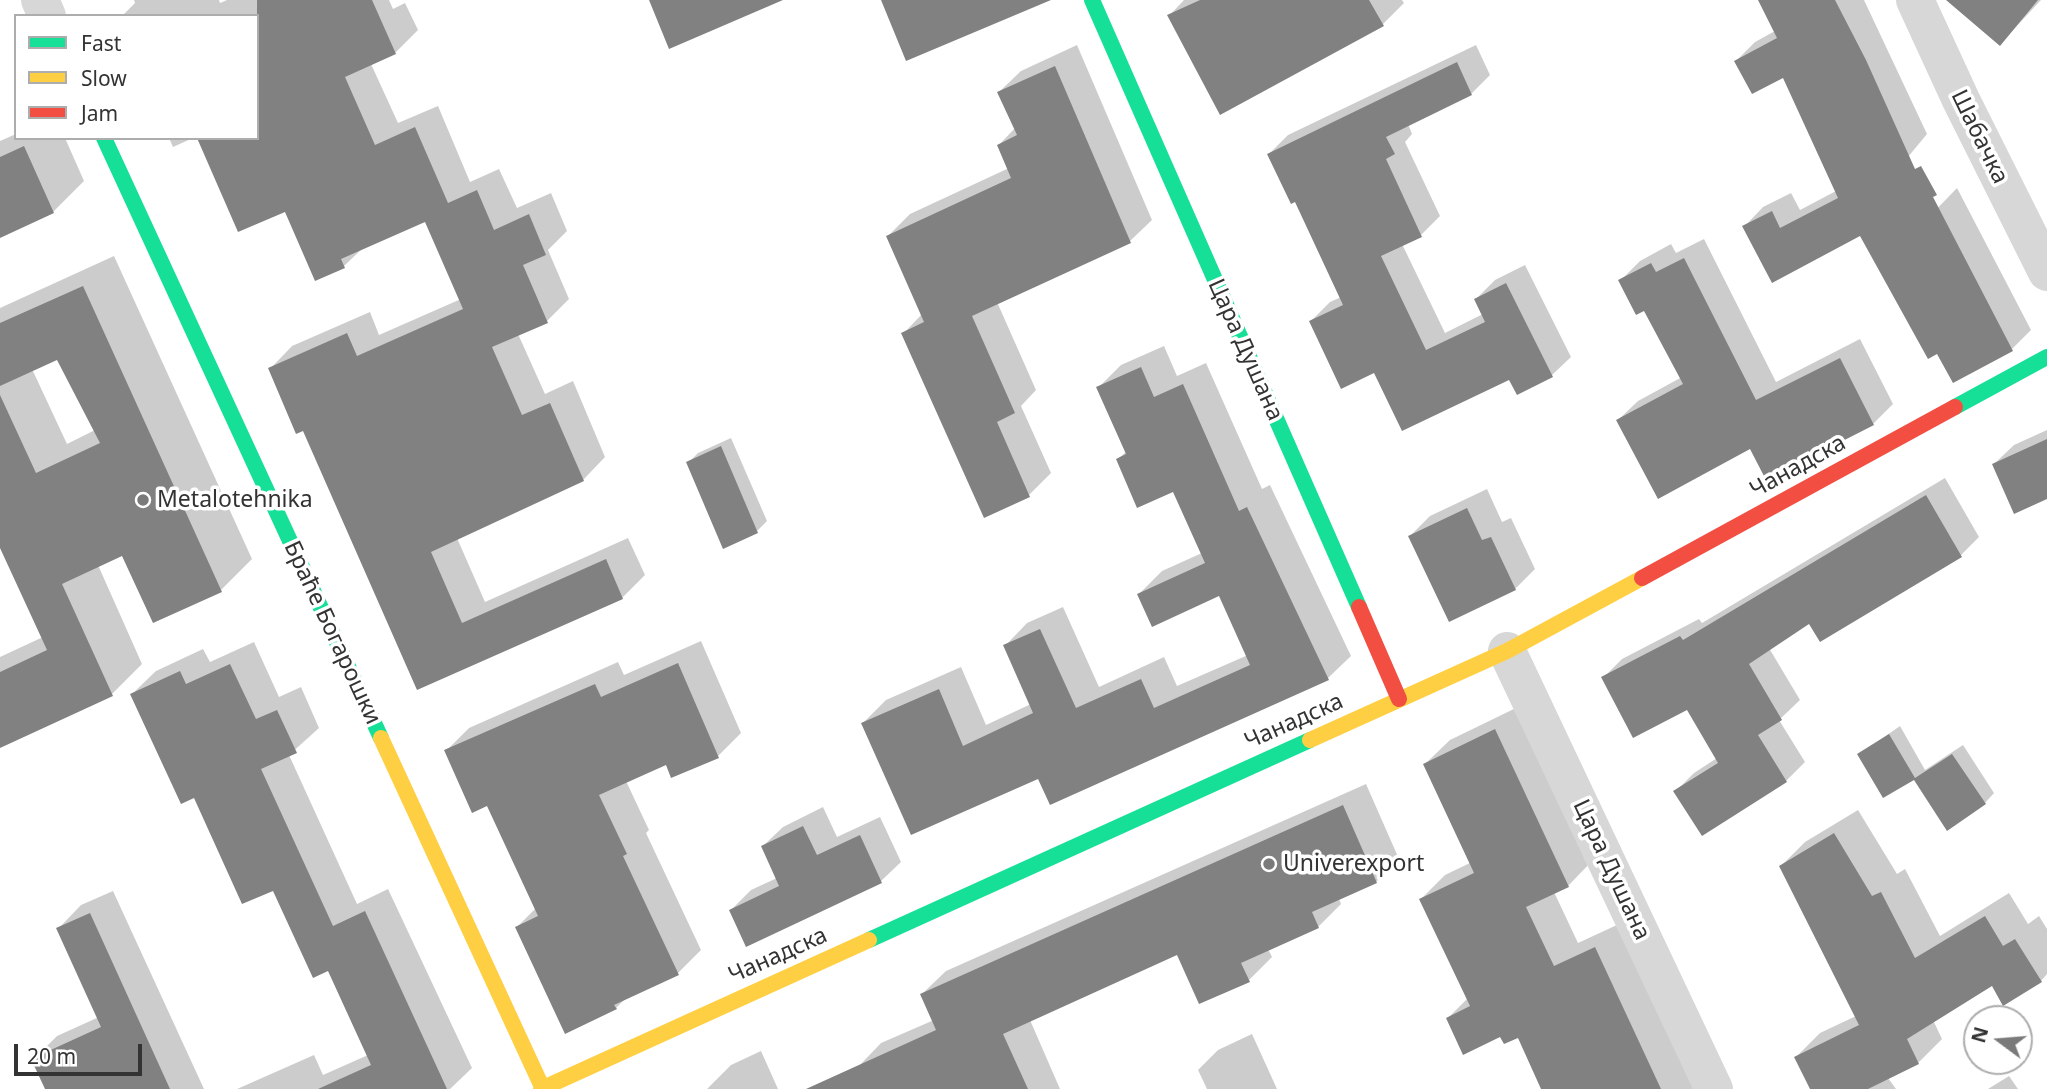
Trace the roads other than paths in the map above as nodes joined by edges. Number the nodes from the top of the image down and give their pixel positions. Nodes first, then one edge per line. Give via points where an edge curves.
1 (1092, 0) edge
2 (1915, 0) edge
3 (105, 140) edge
4 (2047, 272) edge
5 (2047, 358) edge
6 (1507, 651) junction
7 (1399, 699) junction
8 (542, 1089) edge
9 (1714, 1089) edge

1 - 7 street, Цара Душана
2 - 4 street, Шабачка
3 - 8 street, Браће Богарошки
5 - 6 street, Чанадска
6 - 7 street, Чанадска
6 - 9 street, Цара Душана
7 - 8 street, Чанадска

